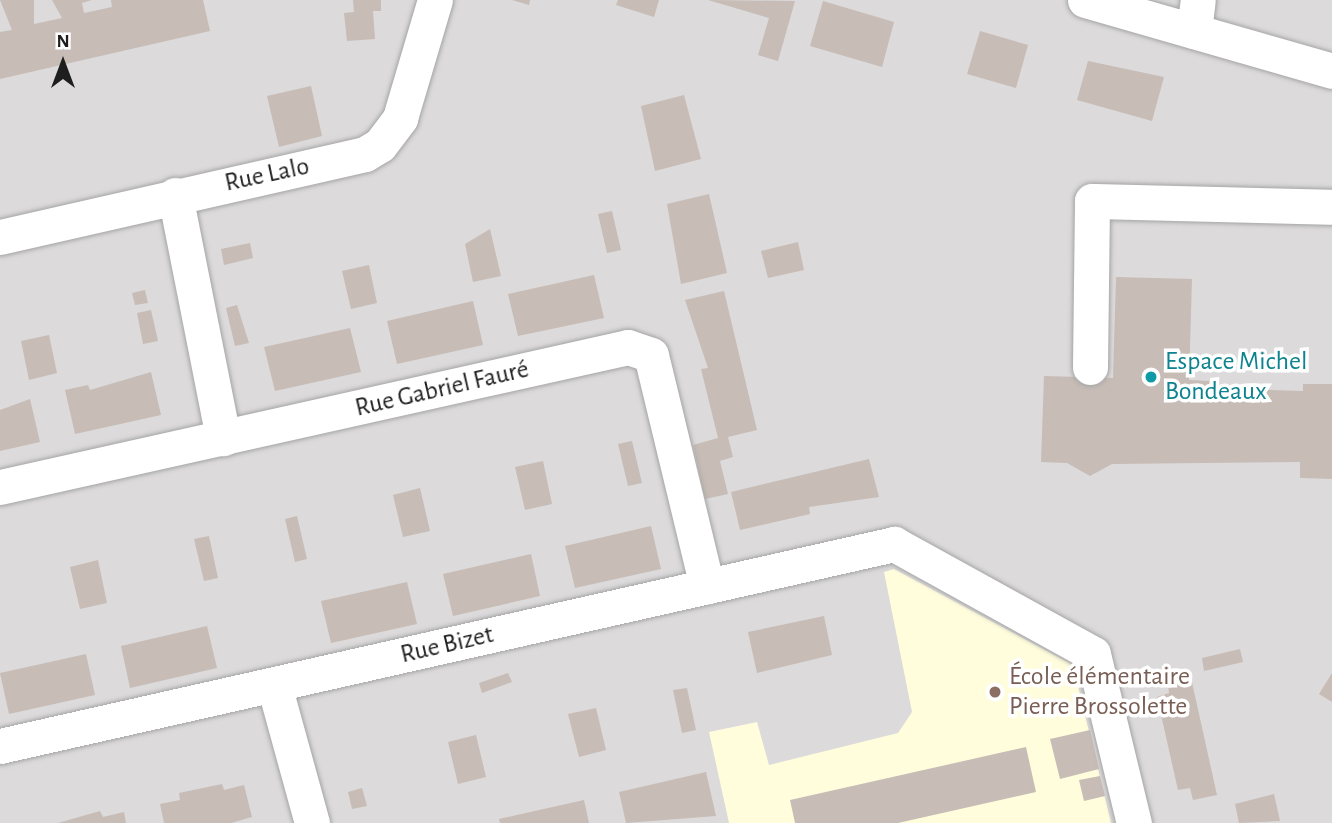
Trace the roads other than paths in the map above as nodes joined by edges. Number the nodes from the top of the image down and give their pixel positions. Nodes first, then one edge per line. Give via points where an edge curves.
1 (435, 0) edge
2 (1085, 0) edge
3 (1196, 16) edge
4 (1332, 71) edge
5 (175, 195) junction
6 (1332, 206) edge
7 (0, 237) edge
8 (1090, 367) dead end
9 (223, 438) junction
10 (0, 487) edge
11 (707, 586) junction
12 (274, 685) junction
13 (0, 746) edge
14 (312, 823) edge
15 (1134, 823) edge

1 - 5 street, Rue Lalo via 400,118 380,145 365,154
2 - 3 street
3 - 4 street
5 - 7 street, Rue Lalo
5 - 9 street
6 - 8 street via 1092,201
9 - 10 street, Rue Gabriel Fauré
9 - 11 street, Rue Gabriel Fauré via 628,347 651,355
11 - 12 street, Rue Bizet
11 - 15 street, Rue Bizet via 894,544 1093,654
12 - 13 street, Rue Bizet
12 - 14 street

